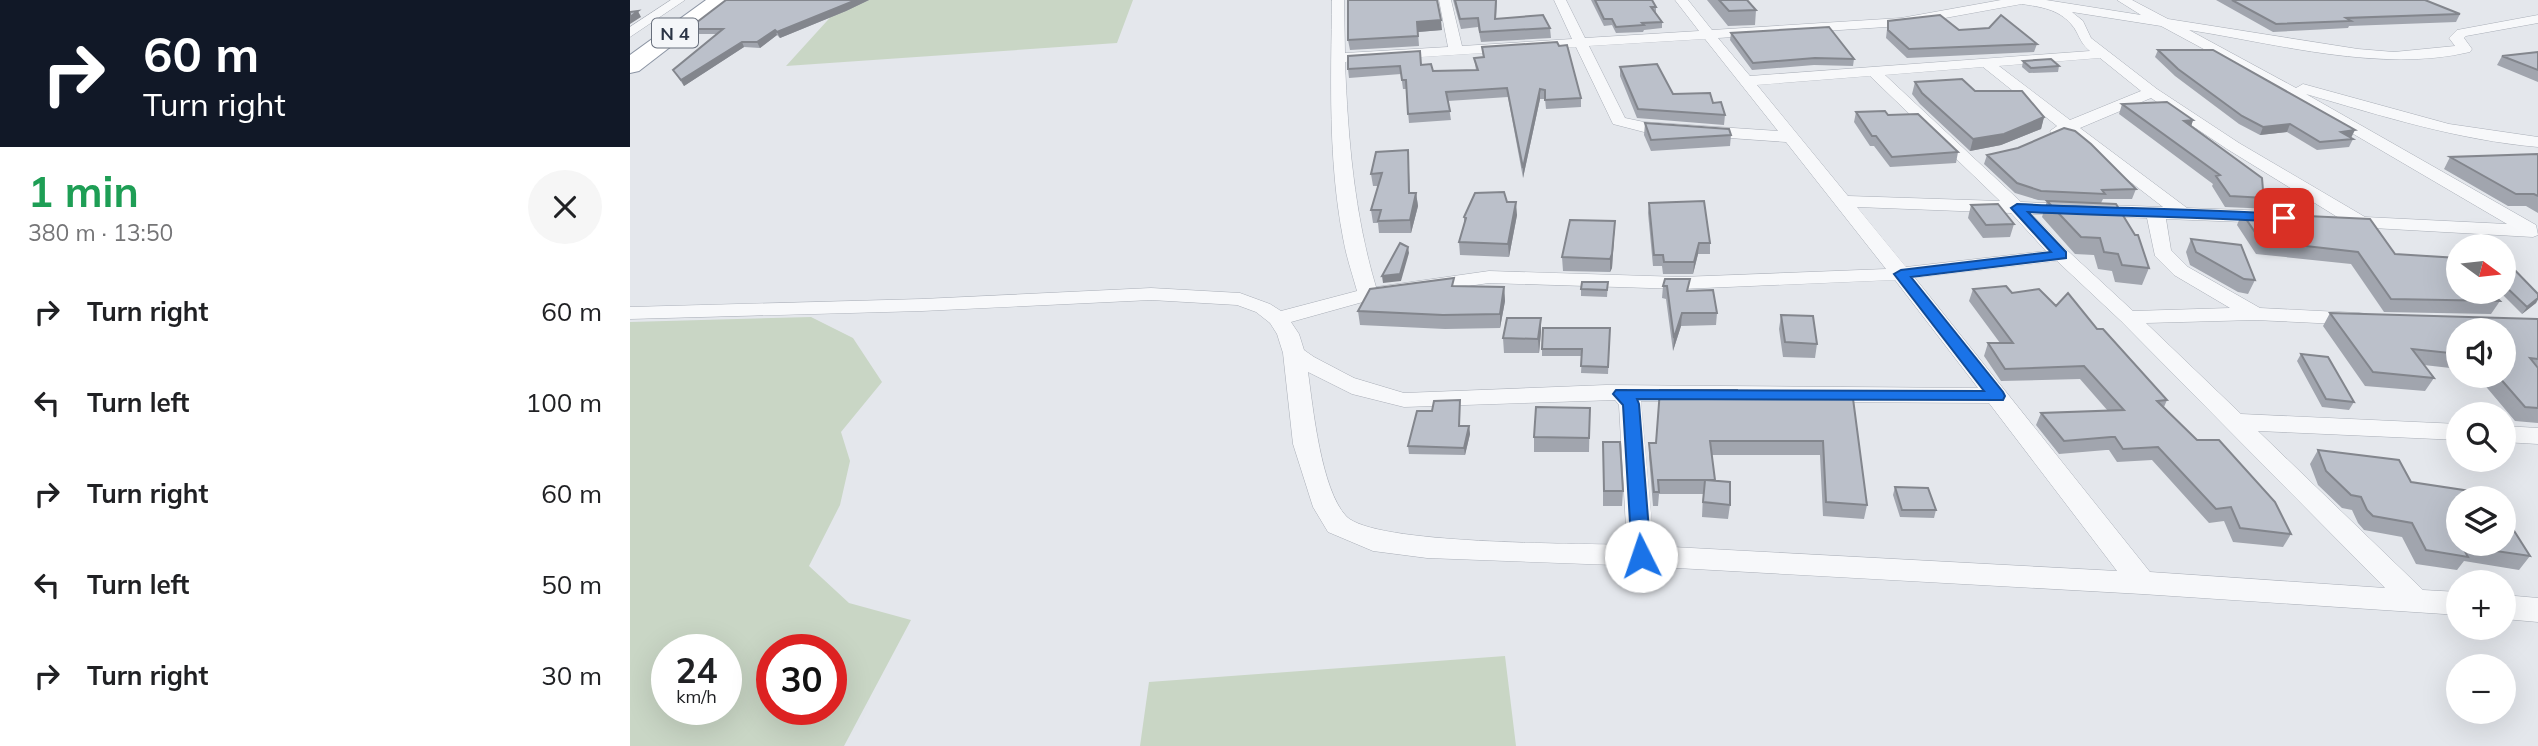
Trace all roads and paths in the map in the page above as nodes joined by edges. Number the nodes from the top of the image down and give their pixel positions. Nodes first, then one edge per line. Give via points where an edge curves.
1 (678, 0) edge
2 (696, 0) edge
3 (720, 0) edge
4 (1338, 0) edge
5 (1445, 0) edge
6 (1560, 0) edge
7 (1681, 0) edge
8 (2123, 0) edge
9 (2027, 1) edge
10 (2538, 19) edge
11 (2162, 22) junction
12 (630, 33) edge
13 (1708, 34) junction
14 (1581, 42) junction
15 (630, 46) edge
16 (1456, 50) junction
17 (2100, 54) junction
18 (1338, 58) junction
19 (1986, 63) junction
20 (630, 66) edge
21 (1873, 71) junction
22 (2268, 78) junction
23 (1745, 81) junction
24 (2152, 92) junction
25 (2068, 126) junction
26 (2047, 136) edge
27 (1791, 137) junction
28 (2516, 141) junction
29 (2538, 142) edge
30 (2538, 150) edge
31 (1843, 201) junction
32 (2017, 208) junction
33 (2180, 212) junction
34 (2156, 214) junction
35 (2292, 219) edge
36 (2320, 220) edge
37 (2361, 223) junction
38 (2536, 233) edge
39 (2061, 255) junction
40 (1901, 274) junction
41 (1368, 294) junction
42 (630, 313) edge
43 (2255, 314) junction
44 (2128, 317) junction
45 (1278, 319) junction
46 (2385, 320) edge
47 (1294, 353) junction
48 (1622, 394) junction
49 (1997, 396) junction
50 (2235, 422) junction
51 (2446, 431) edge
52 (2516, 435) edge
53 (2538, 436) edge
54 (1641, 556) junction
55 (2142, 583) junction
56 (2416, 601) junction
57 (2446, 603) edge
58 (2516, 608) edge
59 (2538, 610) edge

1 - 12 street
2 - 15 highway, N 4
3 - 20 highway, N 4
4 - 18 street
5 - 16 street
6 - 14 street
7 - 13 street
8 - 11 street
9 - 11 street
9 - 13 street via 1900,22
9 - 17 street via 2075,18 2085,40
10 - 11 street via 2462,33 2456,38 2465,49 2394,56
11 - 22 street
13 - 14 street
13 - 23 street
14 - 16 street
14 - 27 street via 1619,121 1644,127
16 - 18 street
17 - 19 street
17 - 24 street
18 - 41 street via 1347,194 1353,240
19 - 21 street
19 - 25 street
21 - 23 street
21 - 32 street via 1976,158
22 - 28 street via 2424,122
22 - 38 street
23 - 27 street
24 - 25 street
24 - 37 street
25 - 26 street
25 - 33 street
27 - 31 street
28 - 29 street
28 - 30 street
31 - 32 street
31 - 40 street
32 - 34 street
32 - 39 street
33 - 34 street
33 - 35 street
34 - 43 street via 2162,251 2181,271
36 - 37 street
37 - 38 street
39 - 40 street
39 - 44 street
40 - 41 street via 1640,284 1489,277
40 - 49 street
41 - 45 street
42 - 45 street via 1151,294 1240,299
43 - 44 street
43 - 46 street
44 - 50 street
45 - 47 street
47 - 48 street via 1354,387 1404,400
47 - 54 street via 1305,444 1326,507 1338,525 1373,541 1427,548
48 - 49 street
48 - 54 street via 1631,404
49 - 55 street
50 - 51 street
50 - 56 street
52 - 53 street
54 - 55 street
55 - 56 street
56 - 57 street
58 - 59 street

